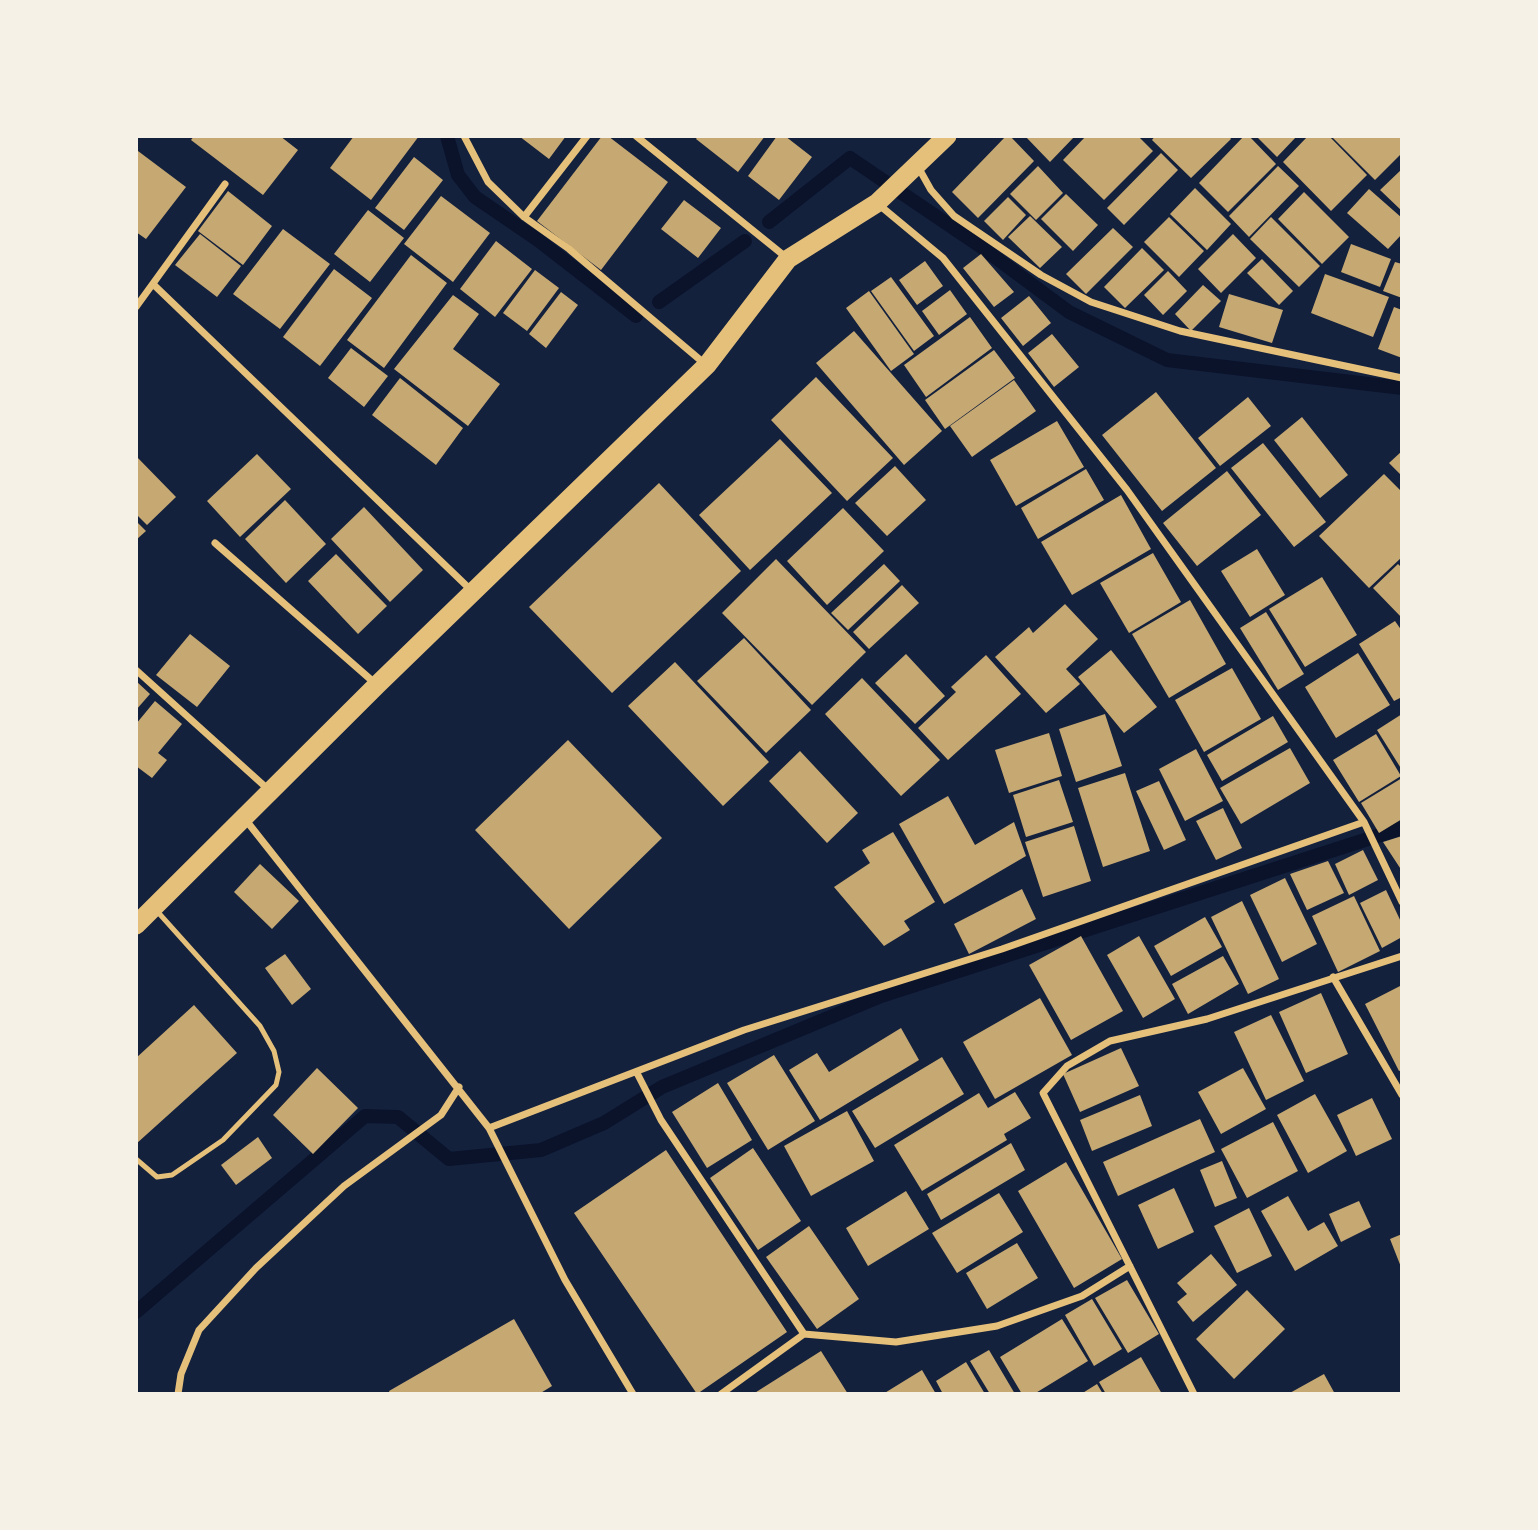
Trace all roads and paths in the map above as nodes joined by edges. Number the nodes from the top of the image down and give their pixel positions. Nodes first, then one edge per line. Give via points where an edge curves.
1 (464, 136) edge
2 (587, 136) edge
3 (636, 136) edge
4 (947, 136) edge
5 (915, 165) junction
6 (225, 184) dead end
7 (878, 202) junction
8 (524, 217) junction
9 (788, 258) junction
10 (154, 285) junction
11 (136, 307) edge
12 (707, 365) junction
13 (1402, 378) edge
14 (215, 542) dead end
15 (474, 593) junction
16 (136, 670) edge
17 (377, 685) junction
18 (270, 791) junction
19 (244, 818) junction
20 (1365, 824) junction
21 (1402, 902) edge
22 (154, 908) junction
23 (136, 925) edge
24 (1402, 956) edge
25 (1333, 977) junction
26 (638, 1076) junction
27 (459, 1087) junction
28 (1402, 1095) edge
29 (489, 1128) junction
30 (136, 1159) edge
31 (1130, 1266) junction
32 (804, 1334) junction
33 (178, 1394) edge
34 (633, 1394) edge
35 (721, 1394) edge
36 (1194, 1394) edge

1 - 8 street via 488,182
2 - 8 street
3 - 9 street
4 - 5 highway
5 - 7 highway
5 - 13 street via 954,216 1041,275 1091,302 1180,331
6 - 10 street
7 - 9 highway
7 - 20 street via 943,258 1118,480
8 - 12 street
9 - 12 highway
10 - 11 street
10 - 15 street
12 - 15 highway
14 - 17 street
15 - 17 highway
16 - 18 street
17 - 18 highway
18 - 19 highway
19 - 22 highway
19 - 27 street
20 - 21 street
20 - 26 street via 1002,949 744,1030
22 - 23 highway
22 - 30 lane via 260,1027 274,1051 279,1072 276,1085 223,1140 172,1175 157,1177
24 - 25 street
25 - 28 street
25 - 31 street via 1207,1019 1110,1041 1067,1066 1043,1093
26 - 29 street
26 - 32 street via 661,1120
27 - 29 street
27 - 33 street via 440,1115 334,1195 199,1329
29 - 34 street via 565,1280
31 - 32 street via 1082,1296 997,1326 896,1342
31 - 36 street
32 - 35 street

